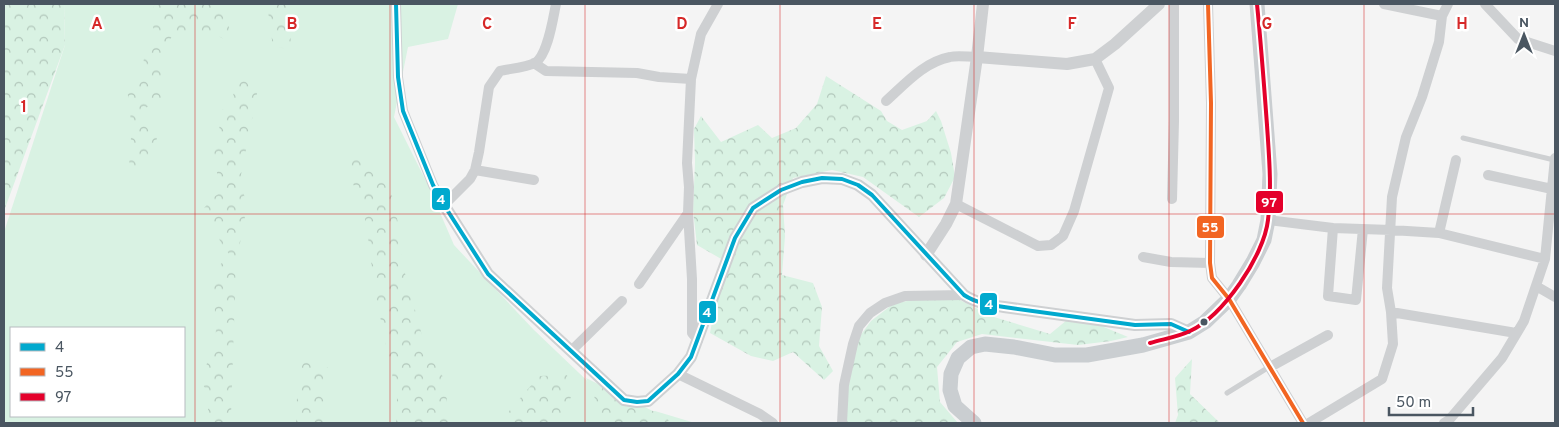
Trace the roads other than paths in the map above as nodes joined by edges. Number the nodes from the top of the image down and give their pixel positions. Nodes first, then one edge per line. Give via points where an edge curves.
1 (396, 4) edge
2 (556, 4) edge
3 (718, 4) edge
4 (983, 4) edge
5 (1159, 4) edge
6 (1174, 4) edge
7 (1208, 4) edge
8 (1257, 4) edge
9 (1384, 4) edge
10 (1448, 4) edge
11 (1485, 4) edge
12 (1442, 16) junction
13 (1555, 51) edge
14 (977, 57) junction
15 (1095, 59) junction
16 (534, 63) junction
17 (691, 79) junction
18 (886, 101) dead end
19 (1462, 138) dead end
20 (1555, 159) edge
21 (1456, 160) dead end
22 (475, 170) junction
23 (1488, 175) dead end
24 (534, 180) dead end
25 (1553, 195) edge
26 (1172, 199) dead end
27 (956, 204) junction
28 (444, 205) junction
29 (688, 213) junction
30 (1268, 220) junction
31 (1333, 228) junction
32 (1363, 229) junction
33 (1391, 230) junction
34 (1439, 233) junction
35 (926, 256) junction
36 (1143, 257) dead end
37 (1545, 259) junction
38 (1210, 263) junction
39 (638, 284) dead end
40 (1536, 286) junction
41 (964, 295) junction
42 (1229, 298) junction
43 (1555, 298) edge
44 (622, 301) dead end
45 (1391, 312) junction
46 (1189, 332) junction
47 (1516, 333) junction
48 (1328, 334) dead end
49 (698, 340) junction
50 (571, 351) junction
51 (1270, 367) junction
52 (678, 374) junction
53 (1227, 393) dead end
54 (772, 423) edge
55 (842, 423) edge
56 (974, 423) edge
57 (1303, 423) edge
58 (1309, 423) edge
59 (1444, 423) edge

1 - 28 street via 402,111
2 - 16 street via 546,47
3 - 17 street via 701,34
4 - 14 street
5 - 15 street
6 - 26 street
7 - 38 street
8 - 30 main road via 1270,174
9 - 12 street
10 - 12 street
11 - 13 street via 1518,39
12 - 33 street via 1439,42 1428,79 1406,137 1392,197
14 - 15 street via 1067,64
14 - 18 street via 950,56 935,63 919,71
14 - 27 street
15 - 27 street via 1109,88 1074,211 1063,236 1051,245 1038,246
16 - 17 street via 546,71 637,73
16 - 22 street via 500,71 489,87
17 - 29 street
19 - 20 lane
20 - 25 street
21 - 34 street
22 - 24 street
22 - 28 street
23 - 25 street
25 - 37 street
27 - 35 street
28 - 50 street via 488,274
29 - 39 street
29 - 49 street via 692,333
30 - 31 street
30 - 42 main road via 1264,240
31 - 32 street
31 - 32 street via 1328,296 1356,300
32 - 33 street
33 - 34 street
33 - 45 street via 1387,288
34 - 37 street
35 - 41 street
35 - 49 street via 872,195 858,185 842,179 802,182 781,190 753,208 735,238
36 - 38 street
37 - 40 street
38 - 42 street via 1212,278
40 - 43 street
40 - 47 street via 1524,321
41 - 46 street via 983,304 1135,324 1171,324
41 - 55 street via 905,296 870,313 859,326 853,344 844,385
42 - 46 main road via 1205,322
42 - 51 street
44 - 50 street
45 - 47 street
45 - 58 street via 1393,344 1382,379
46 - 56 main road via 1143,345 1087,355 1055,355 985,344 971,347 958,358 951,374 950,390 955,406
47 - 59 street via 1502,358
48 - 51 street
49 - 52 street via 691,357
50 - 52 street via 624,400 648,401
51 - 53 lane
51 - 57 street
52 - 54 street

